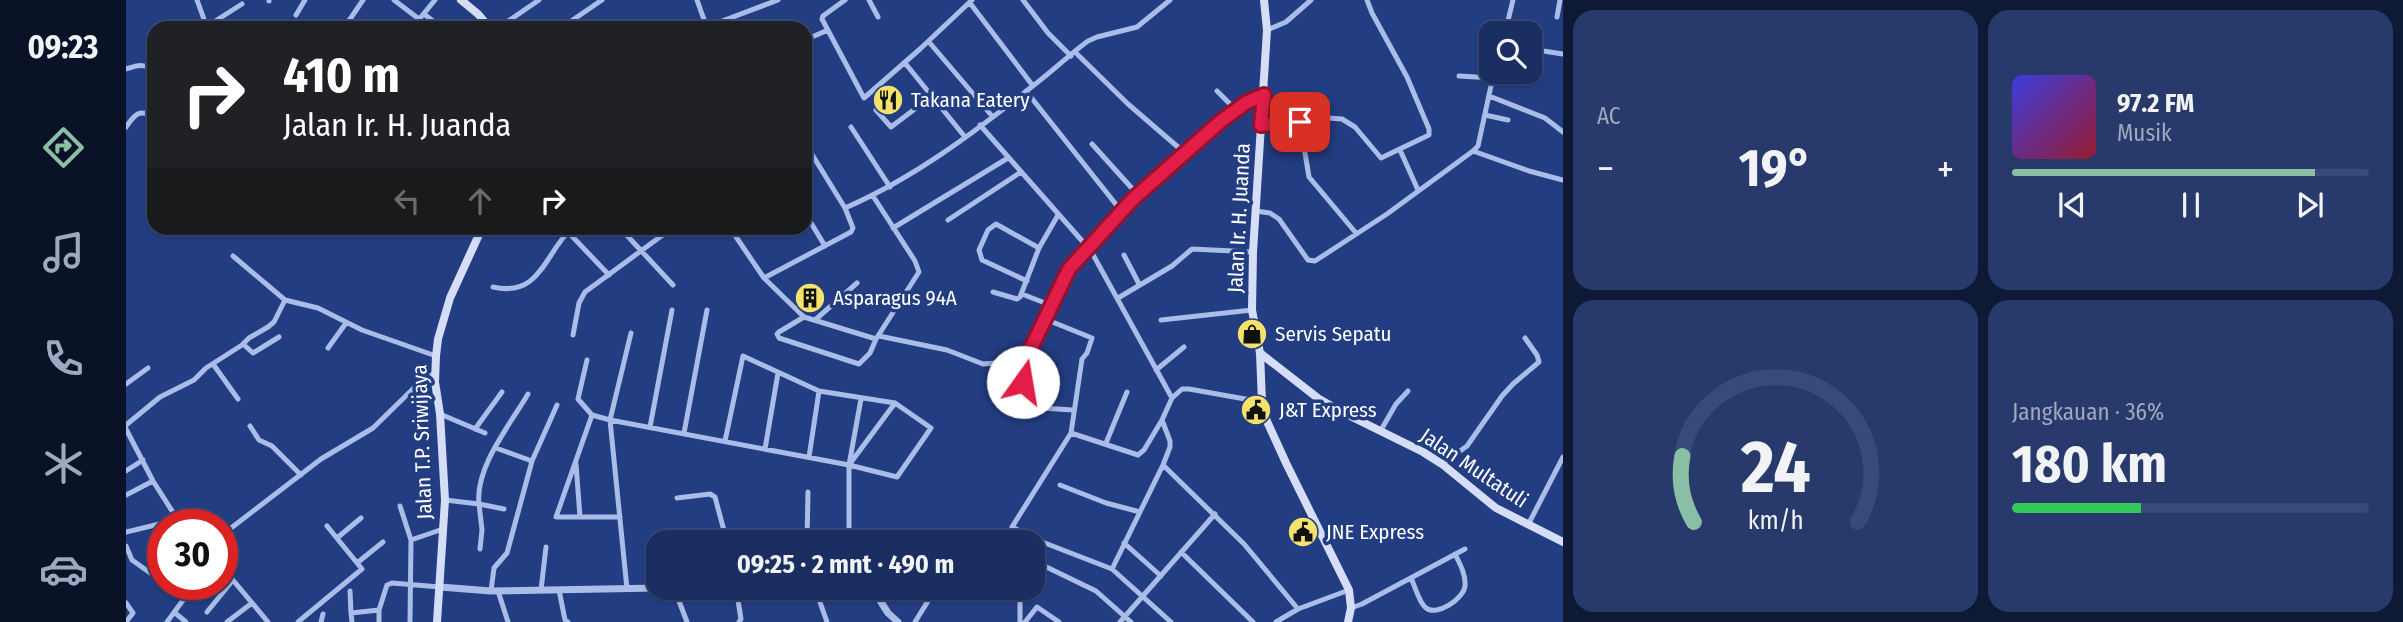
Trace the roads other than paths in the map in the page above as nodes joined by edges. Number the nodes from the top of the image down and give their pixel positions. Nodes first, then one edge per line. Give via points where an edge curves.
1 (197, 0) edge
2 (305, 0) edge
3 (363, 0) edge
4 (394, 0) edge
5 (435, 0) edge
6 (461, 0) edge
7 (539, 0) edge
8 (602, 0) edge
9 (697, 0) edge
10 (778, 0) edge
11 (869, 0) edge
12 (1023, 0) edge
13 (1170, 0) edge
14 (1264, 0) edge
15 (1311, 0) edge
16 (1367, 0) edge
17 (1513, 0) edge
18 (1559, 0) edge
19 (840, 1) edge
20 (971, 2) edge
21 (242, 4) dead end
22 (296, 15) dead end
23 (422, 16) junction
24 (878, 17) dead end
25 (1557, 17) dead end
26 (205, 21) edge
27 (215, 21) edge
28 (349, 21) edge
29 (418, 21) edge
30 (430, 21) edge
31 (484, 21) edge
32 (508, 21) edge
33 (571, 21) edge
34 (704, 21) edge
35 (730, 21) edge
36 (1508, 21) edge
37 (828, 30) junction
38 (1267, 30) junction
39 (812, 37) edge
40 (929, 42) junction
41 (1542, 51) edge
42 (1073, 54) junction
43 (1563, 54) edge
44 (905, 63) junction
45 (147, 66) edge
46 (126, 69) edge
47 (1479, 75) edge
48 (1459, 76) dead end
49 (1491, 84) edge
50 (1033, 86) junction
51 (1217, 91) dead end
52 (1026, 92) junction
53 (1264, 95) junction
54 (932, 96) junction
55 (1489, 96) junction
56 (876, 110) dead end
57 (1236, 110) junction
58 (147, 113) edge
59 (1485, 115) junction
60 (992, 116) junction
61 (1508, 120) dead end
62 (1300, 122) junction
63 (980, 125) junction
64 (1261, 125) junction
65 (126, 127) edge
66 (851, 127) dead end
67 (1563, 132) edge
68 (965, 137) junction
69 (1092, 144) dead end
70 (1400, 150) junction
71 (1473, 151) junction
72 (812, 154) edge
73 (1186, 154) junction
74 (1008, 158) junction
75 (1021, 172) junction
76 (1563, 180) edge
77 (890, 187) junction
78 (1418, 190) junction
79 (1138, 195) junction
80 (873, 196) junction
81 (845, 208) junction
82 (1255, 211) junction
83 (1122, 212) junction
84 (1058, 215) junction
85 (948, 220) dead end
86 (812, 225) edge
87 (893, 228) junction
88 (1356, 233) junction
89 (479, 235) edge
90 (566, 235) edge
91 (574, 235) edge
92 (627, 235) edge
93 (663, 235) edge
94 (735, 235) edge
95 (825, 246) junction
96 (1039, 248) junction
97 (1089, 249) junction
98 (643, 250) junction
99 (1253, 252) junction
100 (1124, 255) dead end
101 (233, 256) dead end
102 (609, 275) junction
103 (764, 278) junction
104 (1027, 281) junction
105 (857, 284) dead end
106 (1139, 284) junction
107 (673, 285) dead end
108 (493, 287) dead end
109 (993, 292) dead end
110 (1022, 294) junction
111 (1118, 298) junction
112 (285, 300) junction
113 (1050, 305) junction
114 (672, 310) dead end
115 (707, 310) dead end
116 (1252, 310) junction
117 (804, 317) junction
118 (1045, 319) junction
119 (815, 320) junction
120 (1161, 320) dead end
121 (346, 323) junction
122 (631, 333) dead end
123 (573, 335) dead end
124 (278, 337) dead end
125 (878, 338) junction
126 (1525, 338) dead end
127 (243, 344) junction
128 (1184, 347) dead end
129 (328, 348) dead end
130 (1261, 353) junction
131 (436, 356) junction
132 (587, 360) dead end
133 (1023, 361) junction
134 (213, 364) junction
135 (148, 368) dead end
136 (1156, 370) junction
137 (435, 373) junction
138 (778, 373) junction
139 (126, 384) edge
140 (819, 391) junction
141 (1408, 391) dead end
142 (502, 392) dead end
143 (1127, 392) dead end
144 (528, 394) dead end
145 (1172, 398) junction
146 (861, 399) junction
147 (238, 400) dead end
148 (1262, 402) junction
149 (895, 403) junction
150 (557, 405) dead end
151 (1073, 410) junction
152 (440, 414) junction
153 (592, 415) junction
154 (610, 419) junction
155 (1162, 420) junction
156 (250, 426) dead end
157 (126, 427) edge
158 (650, 427) junction
159 (475, 429) junction
160 (1381, 430) junction
161 (485, 433) dead end
162 (684, 433) junction
163 (1071, 433) junction
164 (725, 441) junction
165 (1106, 443) junction
166 (496, 448) junction
167 (765, 449) junction
168 (809, 457) junction
169 (1563, 457) edge
170 (142, 460) junction
171 (532, 461) junction
172 (575, 461) junction
173 (1442, 464) junction
174 (849, 465) junction
175 (1163, 465) junction
176 (126, 471) edge
177 (301, 475) junction
178 (153, 481) junction
179 (1060, 485) dead end
180 (808, 492) dead end
181 (126, 495) edge
182 (677, 498) dead end
183 (445, 500) junction
184 (479, 504) junction
185 (400, 506) dead end
186 (171, 509) edge
187 (504, 509) dead end
188 (1140, 512) junction
189 (1215, 514) junction
190 (580, 517) junction
191 (620, 517) junction
192 (361, 518) dead end
193 (238, 523) edge
194 (1528, 525) junction
195 (327, 526) dead end
196 (147, 528) edge
197 (443, 529) junction
198 (724, 530) edge
199 (807, 530) edge
200 (849, 530) edge
201 (1014, 530) edge
202 (126, 532) edge
203 (337, 538) junction
204 (411, 540) junction
205 (383, 542) dead end
206 (1563, 542) edge
207 (1045, 543) edge
208 (1124, 543) junction
209 (126, 546) edge
210 (546, 547) dead end
211 (480, 548) dead end
212 (1465, 549) dead end
213 (1181, 551) junction
214 (1455, 554) junction
215 (357, 563) junction
216 (1045, 568) edge
217 (1112, 569) junction
218 (147, 571) edge
219 (1161, 576) junction
220 (1411, 578) junction
221 (238, 586) edge
222 (410, 586) junction
223 (440, 587) junction
224 (646, 588) edge
225 (627, 589) junction
226 (541, 590) junction
227 (559, 590) junction
228 (1349, 590) junction
229 (350, 591) dead end
230 (494, 591) junction
231 (1143, 596) junction
232 (184, 600) edge
233 (217, 600) edge
234 (679, 600) edge
235 (738, 600) edge
236 (819, 600) edge
237 (880, 600) edge
238 (929, 600) edge
239 (1020, 600) edge
240 (126, 603) edge
241 (252, 603) junction
242 (1351, 608) junction
243 (1298, 609) junction
244 (379, 610) junction
245 (207, 612) dead end
246 (351, 613) junction
247 (174, 614) junction
248 (323, 614) dead end
249 (1122, 619) edge
250 (410, 621) edge
251 (126, 622) edge
252 (167, 622) edge
253 (186, 622) edge
254 (227, 622) edge
255 (268, 622) edge
256 (298, 622) edge
257 (321, 622) edge
258 (352, 622) edge
259 (379, 622) edge
260 (437, 622) edge
261 (508, 622) edge
262 (568, 622) edge
263 (687, 622) edge
264 (739, 622) edge
265 (827, 622) edge
266 (898, 622) edge
267 (915, 622) edge
268 (1022, 622) edge
269 (1059, 622) edge
270 (1131, 622) edge
271 (1171, 622) edge
272 (1253, 622) edge
273 (1276, 622) edge
274 (1348, 622) edge

1 - 26 street
2 - 22 street
3 - 28 street
4 - 23 street
5 - 23 street
6 - 31 main road
7 - 32 street
8 - 33 street
9 - 34 street
10 - 35 street
11 - 24 street
12 - 42 street via 1048,33
13 - 42 street via 1137,27 1097,37
14 - 38 main road, Jalan Ir. H. Juanda
15 - 38 street via 1286,22
16 - 70 street via 1429,129 1427,138
17 - 36 street
18 - 25 street
19 - 37 street via 822,17
20 - 40 street
20 - 50 street
21 - 27 street
23 - 29 street
23 - 30 street
37 - 39 street
37 - 44 street via 863,98
38 - 53 main road, Jalan Ir. H. Juanda
40 - 44 street
40 - 60 street
41 - 43 street
42 - 50 street
42 - 73 street
44 - 54 street
45 - 46 street
47 - 48 street
49 - 55 street
50 - 52 street
51 - 57 street
52 - 60 street
52 - 83 street
53 - 57 street
53 - 64 main road, Jalan Ir. H. Juanda
54 - 56 street via 891,127
54 - 68 street
55 - 59 street
55 - 67 street via 1545,118
57 - 73 street
58 - 65 street via 138,112
59 - 61 street
59 - 71 street
60 - 63 street
62 - 64 street
62 - 70 street via 1342,119 1355,127 1381,158
62 - 88 street via 1310,177
63 - 68 street
63 - 74 street
64 - 82 main road, Jalan Ir. H. Juanda
66 - 77 street
68 - 77 street
69 - 79 street
70 - 78 street
71 - 76 street
71 - 78 street
72 - 81 street
73 - 79 street
74 - 75 street
74 - 87 street
75 - 84 street
75 - 85 street
77 - 80 street
78 - 88 street
79 - 83 street
80 - 81 street
80 - 87 street
81 - 95 street via 852,231
82 - 88 street via 1279,219 1312,262
82 - 99 main road, Jalan Ir. H. Juanda
83 - 97 street
84 - 96 street
84 - 97 street
86 - 95 street
87 - 125 street via 919,272
89 - 131 main road, Jalan T.P. Sriwijaya via 450,298
90 - 108 street via 534,279 516,287
91 - 102 street
92 - 98 street
93 - 98 street
94 - 103 street
95 - 103 street
96 - 104 street
96 - 104 street via 996,224 979,250 982,260
97 - 111 street
97 - 113 street via 1069,269
98 - 102 street
98 - 107 street
99 - 106 street via 1192,249
99 - 116 main road, Jalan Ir. H. Juanda
100 - 106 street
101 - 112 street
102 - 123 street via 582,296
103 - 117 street
104 - 110 street
105 - 119 street
106 - 111 street
109 - 110 street via 1017,299
110 - 113 street
111 - 136 street
112 - 121 street via 318,308
112 - 127 street via 274,322
113 - 118 street
114 - 158 street
115 - 162 street
116 - 120 street
116 - 130 main road, Jalan Ir. H. Juanda
117 - 119 street
117 - 125 street via 778,333 779,338 859,364
118 - 133 street
118 - 151 street via 1092,338
119 - 125 street
121 - 129 street
121 - 131 street
122 - 154 street
124 - 127 street via 253,353
125 - 133 street via 947,350 983,364
126 - 173 street via 1539,362 1502,396 1466,446
127 - 134 street
128 - 136 street
130 - 148 main road, Jalan Ir. H. Juanda
130 - 160 main road, Jalan Multatuli via 1320,399
131 - 137 main road, Jalan T.P. Sriwijaya
132 - 153 street via 578,399
133 - 151 street via 1026,407
134 - 147 street
134 - 157 street via 194,380 160,397
135 - 139 street
136 - 145 street
137 - 152 main road, Jalan T.P. Sriwijaya
137 - 177 street via 373,428
138 - 140 street
138 - 164 street via 743,356
138 - 167 street
140 - 146 street
140 - 168 street
141 - 160 street
142 - 159 street
143 - 165 street
144 - 166 street
145 - 148 street via 1189,389
145 - 155 street
146 - 149 street
146 - 174 street
148 - 228 main road, Jalan Ir. H. Juanda via 1286,463
149 - 174 street
149 - 174 street via 931,428 897,477
150 - 171 street
151 - 163 street
152 - 159 street
152 - 183 main road, Jalan T.P. Sriwijaya
153 - 154 street
153 - 172 street
154 - 158 street
154 - 191 street
155 - 165 street via 1141,454
155 - 175 street via 1170,441
156 - 177 street via 259,440 272,446
157 - 170 street
158 - 162 street
159 - 161 street
160 - 173 main road, Jalan Multatuli
162 - 164 street
163 - 165 street
163 - 201 street via 1012,526
164 - 167 street
166 - 171 street
166 - 184 street via 478,490
167 - 168 street
168 - 174 street
169 - 194 street
170 - 176 street
170 - 178 street
171 - 230 street via 507,553 494,568
172 - 190 street
172 - 190 street via 556,517
173 - 194 main road, Jalan Multatuli via 1488,503
174 - 200 street
175 - 188 street
175 - 189 street
177 - 193 street
178 - 181 street
178 - 186 street
179 - 188 street
180 - 199 street
182 - 198 street via 715,497
183 - 184 street
183 - 197 main road, Jalan T.P. Sriwijaya
184 - 187 street
184 - 211 street
185 - 204 street
188 - 208 street
189 - 213 street
189 - 243 street
190 - 191 street
191 - 225 street
192 - 203 street
194 - 206 main road, Jalan Multatuli
195 - 203 street
196 - 202 street
197 - 204 street
197 - 223 main road, Jalan T.P. Sriwijaya
203 - 215 street
204 - 222 street
205 - 215 street
207 - 217 street
208 - 217 street
208 - 219 street
209 - 218 street via 132,560
210 - 226 street
212 - 214 street
213 - 219 street
213 - 272 street
214 - 220 street
214 - 220 street via 1465,585 1450,604 1427,609
215 - 256 street via 362,569
216 - 249 street via 1096,591
217 - 231 street
219 - 231 street
220 - 242 street
221 - 241 street
222 - 223 street
222 - 244 street via 387,585
222 - 250 street
223 - 230 street
223 - 260 main road, Jalan T.P. Sriwijaya
224 - 225 street
225 - 227 street
226 - 227 street
226 - 230 street
227 - 262 street
228 - 242 main road
228 - 243 street
229 - 246 street
230 - 261 street
231 - 249 street
231 - 271 street
232 - 247 street
233 - 245 street
234 - 263 street
235 - 264 street
236 - 265 street
237 - 266 street
238 - 267 street
239 - 268 street
240 - 251 street via 133,613
241 - 254 street
241 - 255 street
242 - 274 main road
243 - 273 street
244 - 246 street
244 - 259 street
246 - 258 street
247 - 252 street
247 - 253 street
248 - 257 street
249 - 270 street
268 - 269 street via 1037,607

